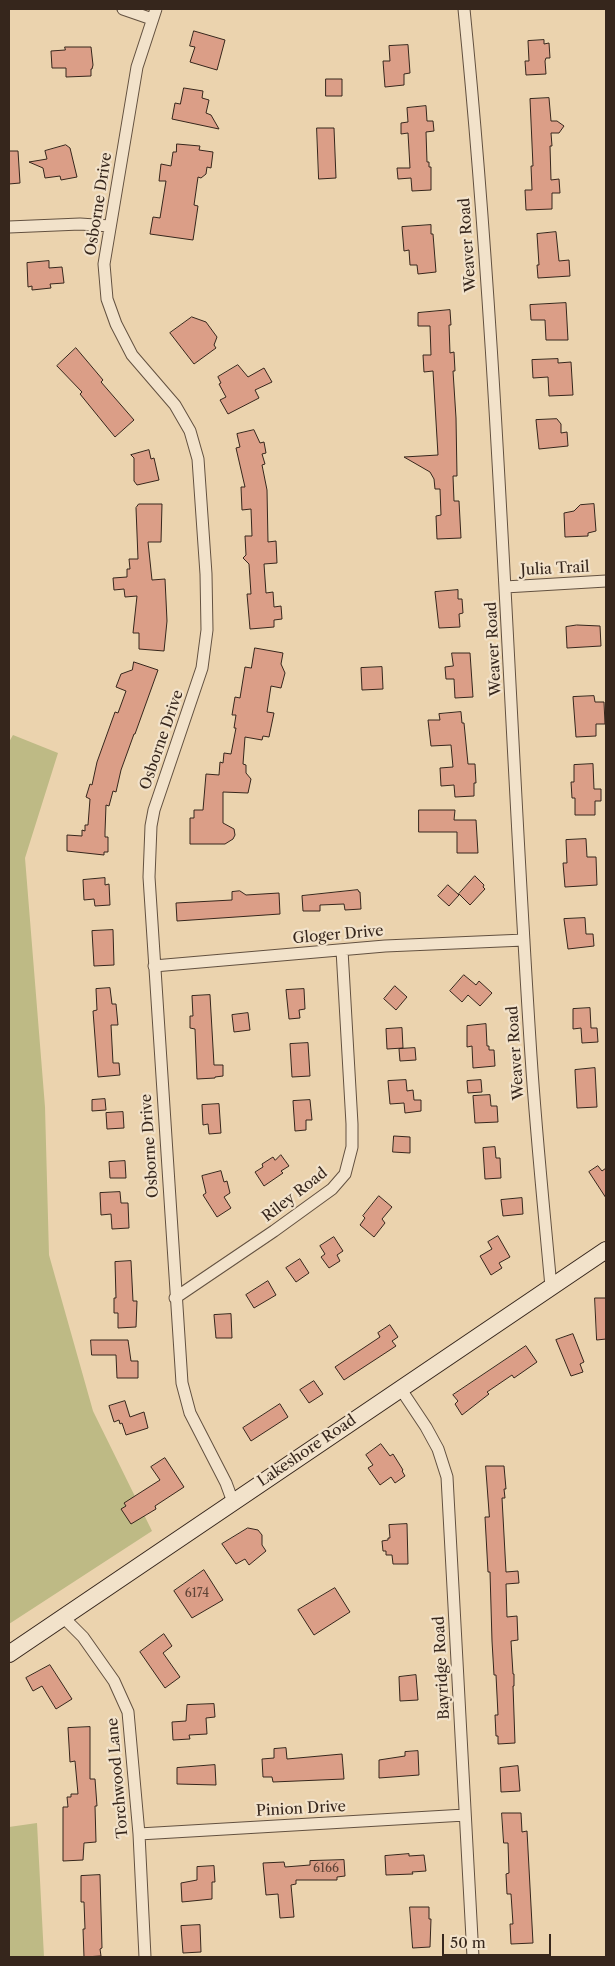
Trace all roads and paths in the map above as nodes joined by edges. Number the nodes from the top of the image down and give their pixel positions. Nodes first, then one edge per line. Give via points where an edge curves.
1 (123, 9) edge
2 (464, 9) edge
3 (154, 14) edge
4 (110, 226) junction
5 (9, 227) edge
6 (606, 581) edge
7 (505, 587) junction
8 (524, 940) junction
9 (342, 950) junction
10 (154, 966) junction
11 (606, 1250) edge
12 (550, 1287) junction
13 (175, 1298) junction
14 (400, 1388) junction
15 (233, 1502) junction
16 (63, 1617) junction
17 (9, 1654) edge
18 (465, 1814) junction
19 (139, 1834) junction
20 (145, 1957) edge
21 (473, 1957) edge

1 - 3 street
2 - 7 street, Weaver Road via 484,251
3 - 4 street, Osborne Drive via 137,67
4 - 5 street
4 - 10 street, Osborne Drive via 104,264 107,299 116,324 132,355 175,405 190,431 198,459 206,574 207,630 202,668 151,826 149,877
6 - 7 street, Julia Trail
7 - 8 street, Weaver Road
8 - 9 street, Gloger Drive
8 - 12 street, Weaver Road
9 - 10 street, Gloger Drive
9 - 13 street, Riley Road via 352,1124 352,1147 345,1174 332,1189 274,1232
10 - 13 street, Osborne Drive
11 - 12 street, Lakeshore Road
12 - 14 street, Lakeshore Road
13 - 15 street, Osborne Drive via 182,1384 190,1413
14 - 15 street, Lakeshore Road
14 - 18 street, Bayridge Road via 438,1449 447,1477
15 - 16 street, Lakeshore Road
16 - 17 street, Lakeshore Road
16 - 19 street, Torchwood Lane via 83,1637 114,1681 128,1712
18 - 19 street, Pinion Drive
18 - 21 street, Bayridge Road
19 - 20 street, Torchwood Lane

